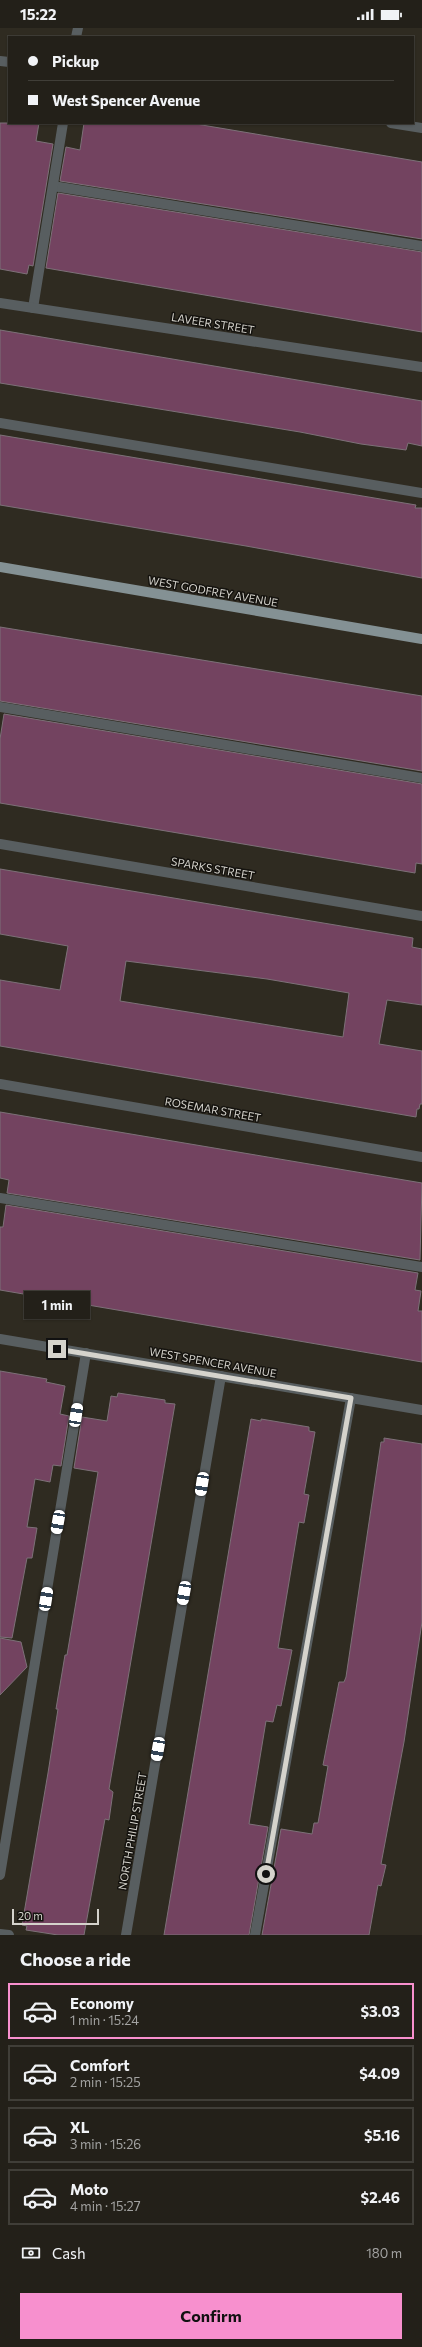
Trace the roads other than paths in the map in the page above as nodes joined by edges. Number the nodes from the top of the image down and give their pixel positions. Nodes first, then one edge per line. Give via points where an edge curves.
1 (63, 124) edge
2 (398, 124) edge
3 (422, 128) edge
4 (53, 186) junction
5 (422, 246) edge
6 (0, 303) edge
7 (33, 308) junction
8 (422, 367) edge
9 (0, 423) edge
10 (422, 493) edge
11 (0, 567) edge
12 (422, 639) edge
13 (0, 708) edge
14 (422, 778) edge
15 (0, 844) edge
16 (422, 916) edge
17 (0, 1084) edge
18 (422, 1157) edge
19 (0, 1198) edge
20 (422, 1267) edge
21 (0, 1339) edge
22 (86, 1353) junction
23 (221, 1376) junction
24 (351, 1398) junction
25 (422, 1410) edge
26 (0, 1875) edge
27 (0, 1934) edge
28 (9, 1935) edge
29 (126, 1935) edge
30 (255, 1935) edge

1 - 4 street
2 - 3 street
4 - 5 street
4 - 7 street
6 - 7 street, LAVEER STREET
7 - 8 street, LAVEER STREET
9 - 10 street
11 - 12 main road, WEST GODFREY AVENUE
13 - 14 street
15 - 16 street, SPARKS STREET
17 - 18 street, ROSEMAR STREET
19 - 20 street
21 - 22 street, WEST SPENCER AVENUE
22 - 23 street, WEST SPENCER AVENUE
22 - 26 street
23 - 24 street, WEST SPENCER AVENUE
23 - 29 street, NORTH PHILIP STREET
24 - 25 street, WEST SPENCER AVENUE
24 - 30 street
27 - 28 street

